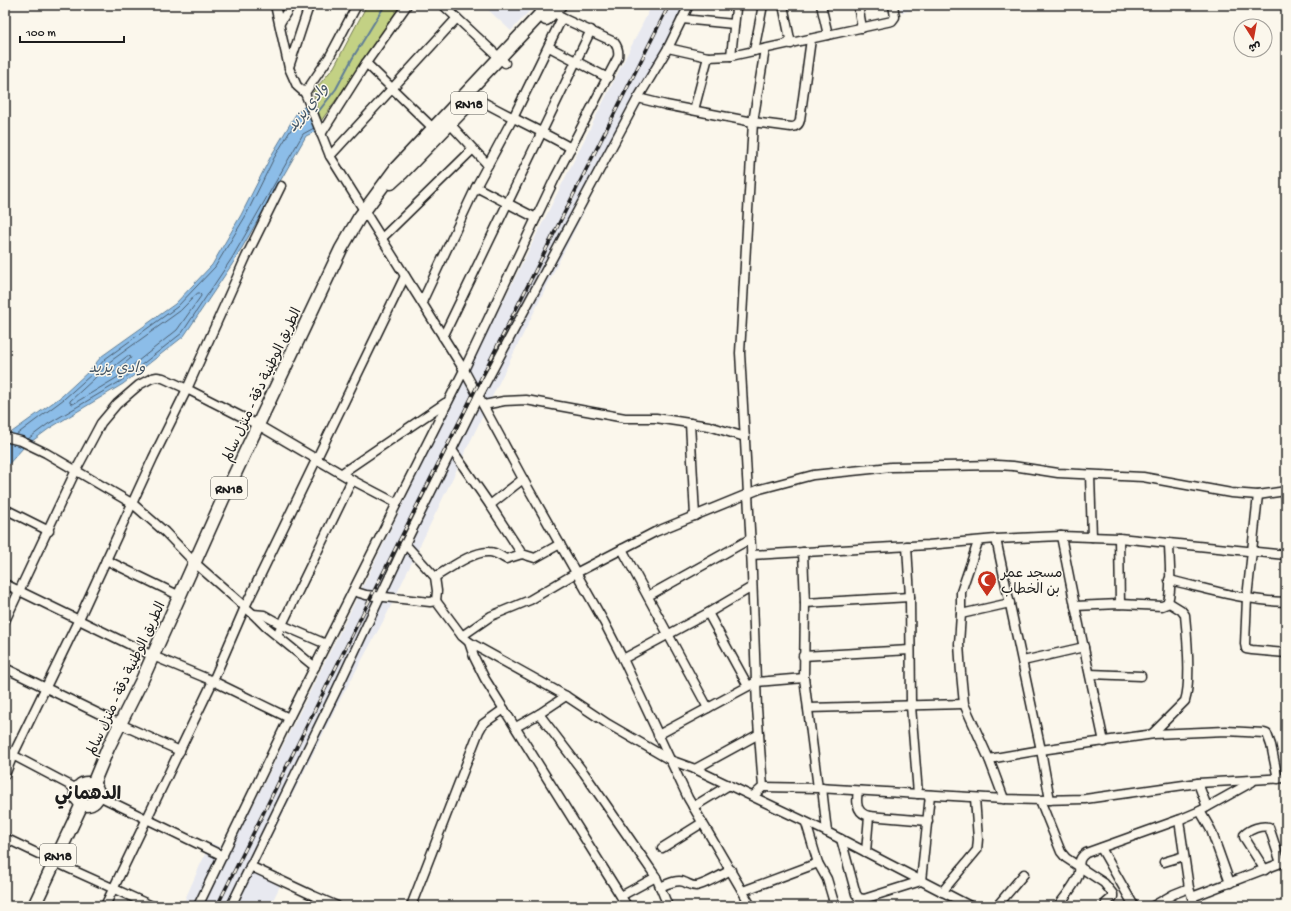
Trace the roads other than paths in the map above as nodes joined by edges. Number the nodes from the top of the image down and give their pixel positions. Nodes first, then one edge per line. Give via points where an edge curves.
1 (276, 5) edge
2 (291, 5) edge
3 (310, 5) edge
4 (357, 5) edge
5 (408, 5) edge
6 (443, 5) edge
7 (689, 5) edge
8 (730, 5) edge
9 (763, 5) edge
10 (783, 5) edge
11 (821, 5) edge
12 (858, 5) edge
13 (893, 5) edge
14 (554, 10) edge
15 (457, 18) junction
16 (682, 20) junction
17 (280, 23) junction
18 (734, 24) junction
19 (862, 28) junction
20 (591, 30) junction
21 (828, 35) junction
22 (811, 39) junction
23 (791, 44) junction
24 (549, 47) junction
25 (668, 48) junction
26 (765, 49) junction
27 (754, 51) junction
28 (731, 56) junction
29 (708, 57) junction
30 (502, 60) junction
31 (576, 62) junction
32 (366, 63) junction
33 (288, 68) junction
34 (608, 78) junction
35 (392, 89) junction
36 (307, 97) junction
37 (474, 98) junction
38 (638, 98) junction
39 (694, 110) junction
40 (513, 118) junction
41 (753, 122) junction
42 (450, 124) junction
43 (436, 132) junction
44 (542, 132) junction
45 (320, 133) junction
46 (571, 148) junction
47 (473, 149) junction
48 (330, 156) junction
49 (488, 165) junction
50 (281, 186) dead end
51 (476, 187) junction
52 (507, 203) junction
53 (365, 210) junction
54 (536, 218) junction
55 (382, 238) junction
56 (405, 276) junction
57 (422, 302) junction
58 (443, 336) junction
59 (464, 370) junction
60 (187, 389) junction
61 (478, 397) junction
62 (447, 402) junction
63 (484, 405) junction
64 (690, 423) junction
65 (258, 425) junction
66 (5, 437) edge
67 (745, 437) junction
68 (452, 450) junction
69 (316, 458) junction
70 (76, 470) junction
71 (342, 473) junction
72 (1090, 475) junction
73 (523, 479) junction
74 (352, 480) junction
75 (1286, 491) edge
76 (748, 494) junction
77 (1258, 495) junction
78 (396, 503) junction
79 (133, 504) junction
80 (490, 505) junction
81 (5, 509) edge
82 (695, 516) junction
83 (48, 531) junction
84 (1061, 536) junction
85 (1092, 537) junction
86 (1119, 538) junction
87 (750, 539) junction
88 (996, 539) junction
89 (978, 542) junction
90 (1169, 543) junction
91 (405, 544) junction
92 (560, 544) junction
93 (907, 546) junction
94 (622, 549) junction
95 (1252, 551) junction
96 (803, 552) junction
97 (522, 554) junction
98 (751, 555) junction
99 (1286, 555) edge
100 (106, 560) junction
101 (195, 563) junction
102 (576, 573) junction
103 (435, 576) junction
104 (1169, 580) junction
105 (5, 584) edge
106 (752, 587) junction
107 (20, 591) junction
108 (353, 591) junction
109 (180, 596) junction
110 (380, 596) junction
111 (648, 596) junction
112 (910, 597) junction
113 (1247, 598) junction
114 (436, 601) junction
115 (1168, 602) junction
116 (1286, 602) edge
117 (805, 603) junction
118 (1010, 603) junction
119 (1120, 604) junction
120 (1074, 606) junction
121 (245, 607) junction
122 (708, 613) junction
123 (253, 614) junction
124 (961, 614) junction
125 (79, 619) junction
126 (5, 621) edge
127 (282, 625) junction
128 (277, 635) junction
129 (668, 635) junction
130 (462, 636) junction
131 (469, 642) junction
132 (326, 644) junction
133 (1084, 647) junction
134 (910, 650) junction
135 (1286, 653) edge
136 (153, 656) junction
137 (803, 656) junction
138 (623, 659) junction
139 (1022, 661) junction
140 (315, 667) junction
141 (5, 668) edge
142 (1090, 674) junction
143 (1141, 676) dead end
144 (804, 678) junction
145 (213, 681) junction
146 (756, 682) junction
147 (748, 686) junction
148 (46, 688) junction
149 (566, 696) junction
150 (964, 704) junction
151 (911, 706) junction
152 (708, 708) junction
153 (808, 708) junction
154 (504, 709) junction
155 (540, 714) junction
156 (289, 718) junction
157 (120, 724) junction
158 (516, 727) junction
159 (759, 734) junction
160 (1152, 734) junction
161 (658, 735) junction
162 (1104, 742) junction
163 (180, 750) junction
164 (1041, 750) junction
165 (9, 753) edge
166 (989, 759) junction
167 (670, 760) junction
168 (695, 769) junction
169 (5, 775) edge
170 (1282, 778) edge
171 (1255, 781) junction
172 (1198, 783) junction
173 (93, 784) junction
174 (729, 785) junction
175 (763, 787) junction
176 (820, 788) junction
177 (77, 789) junction
178 (858, 791) junction
179 (918, 794) junction
180 (930, 795) junction
181 (99, 796) junction
182 (752, 796) junction
183 (975, 798) junction
184 (1004, 799) junction
185 (1040, 800) junction
186 (1050, 800) junction
187 (82, 804) junction
188 (693, 807) junction
189 (1204, 809) junction
190 (869, 816) junction
191 (147, 818) junction
192 (1179, 820) junction
193 (928, 821) junction
194 (702, 823) junction
195 (806, 823) junction
196 (827, 832) junction
197 (5, 838) edge
198 (841, 839) junction
199 (662, 848) dead end
200 (1101, 848) junction
201 (866, 852) junction
202 (223, 856) junction
203 (1184, 856) junction
204 (55, 862) junction
205 (1164, 862) dead end
206 (1283, 862) edge
207 (818, 863) junction
208 (1078, 865) junction
209 (250, 866) junction
210 (731, 870) junction
211 (1265, 870) junction
212 (1024, 874) dead end
213 (656, 877) junction
214 (922, 881) junction
215 (1230, 883) junction
216 (660, 887) junction
217 (114, 888) junction
218 (1189, 888) junction
219 (743, 892) junction
220 (942, 892) junction
221 (620, 896) junction
222 (1192, 898) junction
223 (959, 904) edge
224 (34, 906) edge
225 (105, 906) edge
226 (152, 906) edge
227 (198, 906) edge
228 (231, 906) edge
229 (337, 906) edge
230 (410, 906) edge
231 (627, 906) edge
232 (668, 906) edge
233 (751, 906) edge
234 (835, 906) edge
235 (970, 906) edge
236 (997, 906) edge
237 (1058, 906) edge
238 (1105, 906) edge
239 (1134, 906) edge
240 (1153, 906) edge
241 (1195, 906) edge

1 - 17 street
2 - 17 street
3 - 33 street
4 - 36 street
5 - 32 street
6 - 15 street
7 - 16 street
8 - 18 street via 736,7
9 - 27 street
10 - 23 street
11 - 21 street
12 - 19 street
13 - 19 street via 893,20
14 - 20 street
14 - 24 street
14 - 30 main road, الطريق الوطنية دقة - منزل سالم / RN18
15 - 30 street
15 - 35 street
16 - 18 street
16 - 25 street
17 - 33 street
18 - 28 street
19 - 21 street
20 - 31 street
20 - 34 street via 618,46 618,57
21 - 22 street
22 - 23 street
22 - 41 street via 798,124 791,127
23 - 26 street
24 - 31 street
24 - 40 street
25 - 29 street
25 - 38 street
26 - 27 street
26 - 41 street
27 - 28 street
28 - 29 street
29 - 39 street
30 - 37 main road, الطريق الوطنية دقة - منزل سالم / RN18
30 - 43 main road, الطريق الوطنية دقة - منزل سالم / RN18
31 - 34 street
31 - 44 street
32 - 35 street
32 - 45 street
33 - 36 street via 297,86
34 - 46 street
35 - 43 street
35 - 48 street
36 - 45 street
37 - 40 street
37 - 42 main road, الطريق الوطنية دقة - منزل سالم / RN18
38 - 39 street
38 - 61 street
39 - 41 street
40 - 44 street
40 - 49 street
41 - 67 street via 740,353
42 - 43 main road, الطريق الوطنية دقة - منزل سالم / RN18
42 - 47 street
43 - 53 main road, الطريق الوطنية دقة - منزل سالم / RN18 via 396,168
44 - 46 street
44 - 52 street
45 - 48 street
46 - 54 street
47 - 49 street
47 - 55 street
48 - 53 street
49 - 51 street
50 - 60 street
51 - 52 street
51 - 57 street
52 - 54 street
52 - 58 street
53 - 55 street
53 - 65 main road, الطريق الوطنية دقة - منزل سالم / RN18 via 341,249
54 - 59 street
55 - 56 street
56 - 57 street
56 - 69 street
57 - 58 street
58 - 59 street
59 - 61 street
59 - 62 street
60 - 65 street
60 - 70 street via 157,377 139,385 108,413
60 - 79 street
61 - 63 street
61 - 68 street
62 - 71 street
62 - 78 street
63 - 64 street via 526,400 625,418 656,418
63 - 73 street
64 - 67 street
64 - 82 street
65 - 69 street
65 - 101 main road, الطريق الوطنية دقة - منزل سالم / RN18
66 - 70 street via 30,445
67 - 76 street
68 - 80 street
68 - 91 street
69 - 71 street
69 - 121 street
70 - 79 street
70 - 83 street
71 - 74 street
72 - 76 street via 997,465 891,467 813,475
72 - 77 street via 1144,477 1231,493
72 - 85 street
73 - 80 street
73 - 92 street
74 - 78 street
74 - 127 street
75 - 77 street
76 - 82 street
76 - 87 street
77 - 95 street
78 - 108 street
79 - 100 street
79 - 101 street
80 - 97 street
81 - 83 street
82 - 94 street
83 - 107 street
84 - 85 street
84 - 88 street
84 - 120 street
85 - 86 street
86 - 90 street
86 - 119 street
87 - 98 street
87 - 111 street
88 - 89 street
88 - 118 street
89 - 93 street
89 - 124 street via 961,592
90 - 95 street
90 - 104 street
91 - 103 street
91 - 110 street
92 - 97 street via 535,558
92 - 102 street
93 - 96 street
93 - 112 street
94 - 102 street
94 - 111 street
95 - 99 street
95 - 113 street
96 - 98 street
96 - 117 street
97 - 103 street via 506,559 489,552 478,554
98 - 106 street
100 - 109 street
100 - 125 street
101 - 109 main road, الطريق الوطنية دقة - منزل سالم / RN18
101 - 121 street
102 - 130 street via 530,600 491,616
102 - 138 street
103 - 114 street
104 - 113 street
104 - 115 street
105 - 107 street
106 - 122 street
106 - 146 street
107 - 125 street
107 - 126 street
108 - 110 street
108 - 132 street
109 - 136 main road, الطريق الوطنية دقة - منزل سالم / RN18
110 - 114 street
110 - 209 street
111 - 129 street
112 - 117 street
112 - 134 street
113 - 116 street
113 - 135 street via 1246,649
114 - 130 street
115 - 119 street via 1162,606
115 - 160 street via 1185,615 1186,696 1185,701
117 - 137 street
118 - 124 street
118 - 139 street
119 - 120 street
120 - 133 street
121 - 123 street
121 - 145 street
122 - 129 street
122 - 147 street
123 - 127 street via 264,615
123 - 128 street
124 - 150 street via 959,644
125 - 136 street
125 - 148 street
127 - 128 street
127 - 132 street
128 - 140 street
129 - 138 street
129 - 152 street
130 - 131 street
131 - 149 street
131 - 154 street via 482,672
132 - 140 street
133 - 139 street
133 - 142 street
134 - 137 street
134 - 151 street
136 - 145 street
136 - 157 main road, الطريق الوطنية دقة - منزل سالم / RN18
137 - 144 street
138 - 161 street
139 - 164 street
140 - 156 street
141 - 148 street
142 - 143 street
142 - 162 street
144 - 146 street
144 - 153 street
145 - 156 street
145 - 163 street
146 - 147 street
146 - 159 street
147 - 152 street
148 - 157 street
148 - 165 street
149 - 155 street
149 - 167 street
150 - 151 street
150 - 166 street
151 - 153 street
151 - 179 street
152 - 161 street
153 - 176 street
154 - 158 street
154 - 230 street via 483,724 479,731
155 - 158 street
155 - 213 street
156 - 202 street
157 - 163 street
157 - 173 main road, الطريق الوطنية دقة - منزل سالم / RN18
158 - 221 street
159 - 168 street
159 - 175 street
160 - 162 street
160 - 170 street via 1226,731 1267,734
161 - 167 street
162 - 164 street
163 - 191 street
164 - 166 street
164 - 186 street
165 - 169 street
165 - 177 street
166 - 184 street
167 - 168 street
167 - 188 street
168 - 174 street
170 - 171 street
171 - 172 street
171 - 189 street
172 - 186 street via 1085,799
172 - 189 street
173 - 177 main road via 84,783
173 - 181 main road via 98,789
174 - 182 street
174 - 188 street
175 - 176 street
175 - 182 street
176 - 178 street
176 - 196 street
177 - 187 main road via 76,797
178 - 179 street
178 - 190 street via 858,808
179 - 180 street
180 - 183 street
180 - 193 street
181 - 187 main road via 92,804
181 - 191 street
182 - 195 street
183 - 184 street
183 - 220 street via 977,850
184 - 185 street
185 - 186 street
185 - 208 street via 1061,852
187 - 204 main road, RN18
188 - 194 street
189 - 192 street
189 - 215 street
190 - 193 street
190 - 201 street
191 - 202 street
191 - 217 street
192 - 200 street
192 - 203 street
193 - 214 street
194 - 199 street
194 - 210 street
195 - 196 street
195 - 207 street
196 - 198 street
197 - 204 street
198 - 201 street
198 - 214 street via 859,898 864,899
200 - 208 street via 1081,856
200 - 239 street
201 - 214 street
202 - 227 street
203 - 205 street
203 - 218 street
204 - 217 street
204 - 224 main road, RN18
206 - 211 street
206 - 211 street via 1269,828 1264,826 1246,833 1244,839
207 - 219 street
207 - 234 street via 827,878
208 - 237 street via 1078,876
208 - 238 street via 1104,883 1113,894
209 - 228 street
209 - 229 street
210 - 216 street via 697,886 678,881
210 - 219 street
211 - 215 street
212 - 236 street
213 - 216 street
213 - 221 street
214 - 220 street
215 - 222 street
216 - 232 street
217 - 225 street
217 - 226 street
218 - 222 street
218 - 240 street
219 - 233 street
220 - 223 street
221 - 231 street
222 - 241 street
223 - 235 street

